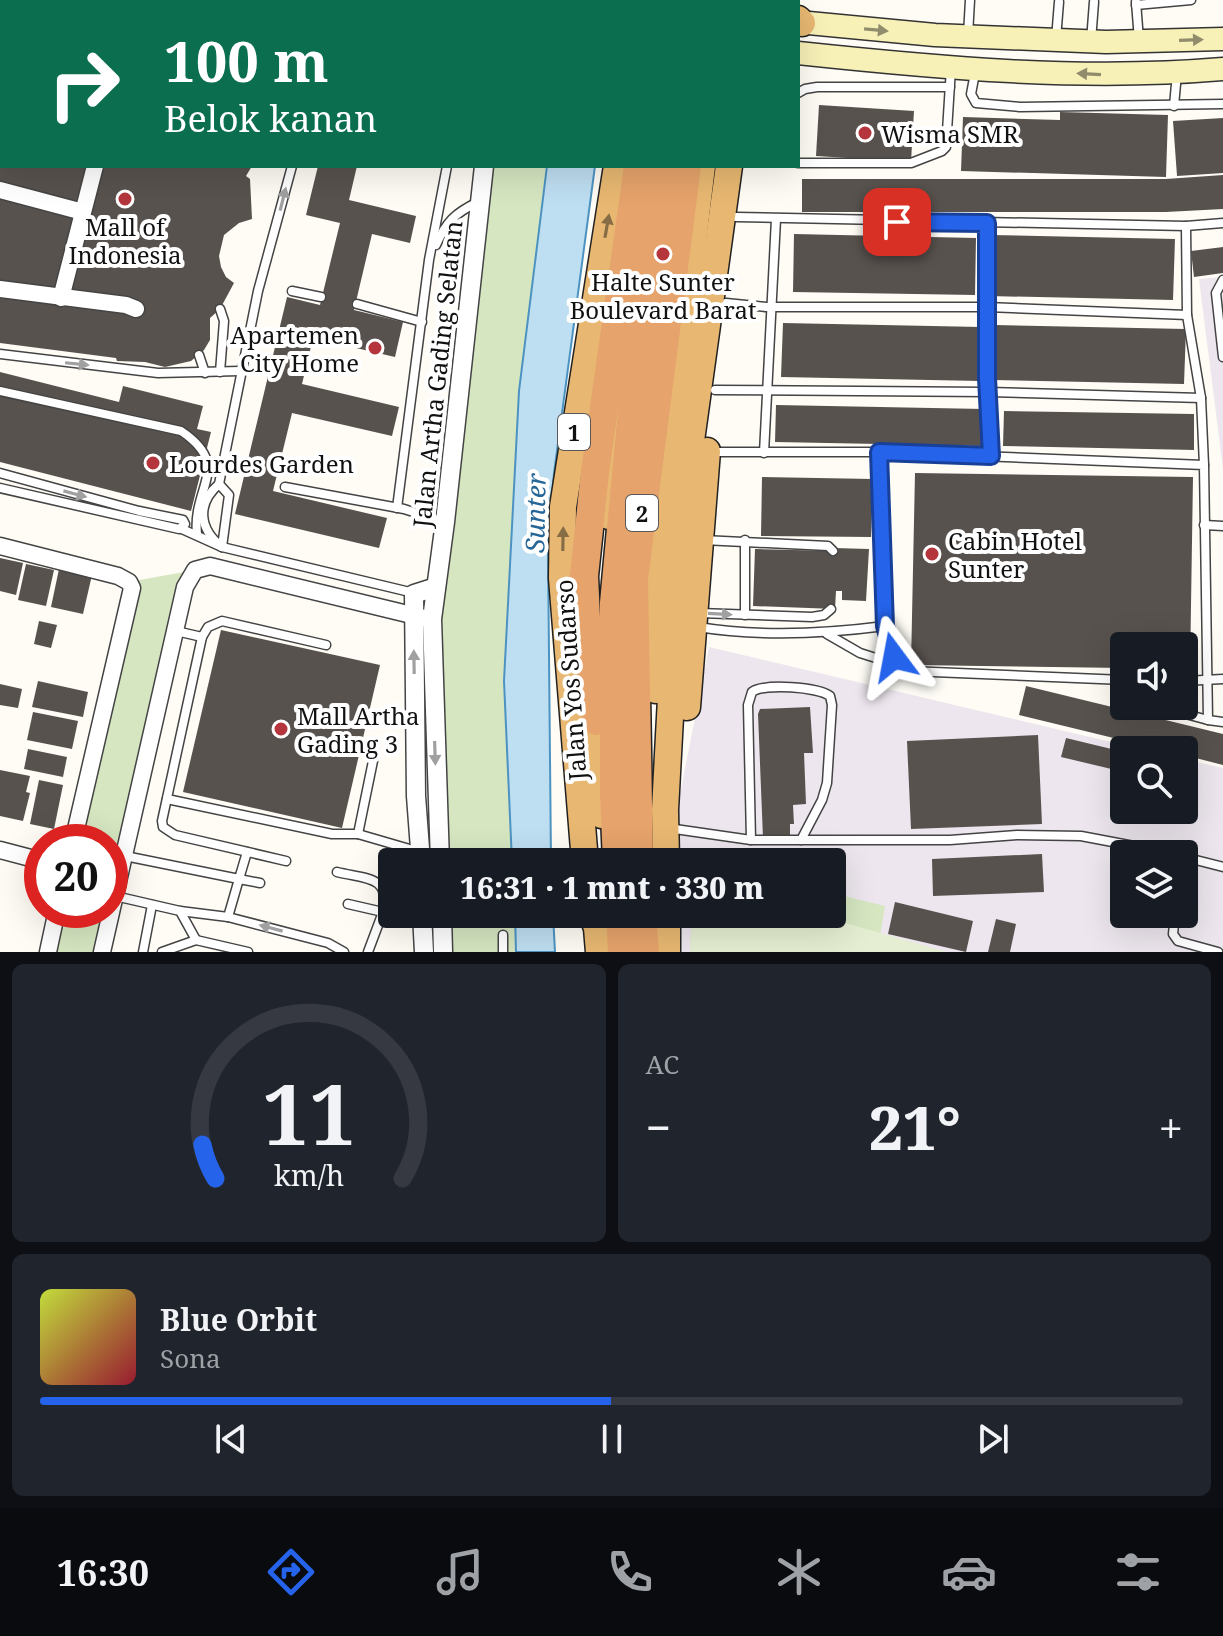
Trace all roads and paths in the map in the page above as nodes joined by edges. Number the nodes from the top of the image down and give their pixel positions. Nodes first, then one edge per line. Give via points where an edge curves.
1 (970, 0) edge
2 (1191, 0) edge
3 (1059, 2) edge
4 (1094, 2) dead end
5 (1136, 2) edge
6 (800, 21) edge
7 (968, 37) junction
8 (1223, 39) edge
9 (1056, 40) junction
10 (1139, 41) junction
11 (1091, 42) junction
12 (800, 54) edge
13 (976, 68) junction
14 (1223, 69) edge
15 (1177, 73) junction
16 (950, 77) junction
17 (800, 92) edge
18 (1223, 104) edge
19 (1174, 106) junction
20 (800, 163) edge
21 (94, 168) edge
22 (291, 168) edge
23 (447, 168) edge
24 (484, 168) edge
25 (617, 168) edge
26 (638, 168) edge
27 (649, 168) edge
28 (661, 168) edge
29 (661, 168) edge
30 (687, 168) edge
31 (695, 168) edge
32 (702, 168) edge
33 (729, 168) edge
34 (742, 168) edge
35 (0, 190) edge
36 (480, 201) junction
37 (83, 212) junction
38 (736, 217) junction
39 (776, 219) junction
40 (987, 223) junction
41 (1223, 223) edge
42 (1186, 226) junction
43 (429, 260) junction
44 (1223, 280) edge
45 (0, 289) edge
46 (292, 291) dead end
47 (321, 297) dead end
48 (61, 298) junction
49 (726, 303) junction
50 (357, 304) dead end
51 (768, 307) junction
52 (987, 307) junction
53 (136, 309) dead end
54 (220, 309) dead end
55 (1187, 315) junction
56 (422, 322) junction
57 (0, 354) edge
58 (199, 355) dead end
59 (1223, 357) edge
60 (240, 371) junction
61 (220, 372) junction
62 (205, 373) junction
63 (715, 390) junction
64 (0, 391) edge
65 (767, 391) junction
66 (988, 392) junction
67 (1201, 398) junction
68 (707, 452) junction
69 (879, 452) junction
70 (764, 453) junction
71 (991, 456) junction
72 (1204, 465) junction
73 (0, 473) edge
74 (219, 484) junction
75 (285, 487) dead end
76 (0, 488) edge
77 (397, 508) junction
78 (445, 522) junction
79 (1204, 525) junction
80 (1223, 526) edge
81 (182, 529) junction
82 (197, 534) junction
83 (698, 540) junction
84 (745, 540) junction
85 (0, 546) edge
86 (222, 547) junction
87 (833, 551) dead end
88 (647, 558) dead end
89 (645, 588) dead end
90 (435, 592) junction
91 (414, 594) junction
92 (831, 609) dead end
93 (745, 615) junction
94 (422, 618) junction
95 (694, 619) junction
96 (885, 626) junction
97 (175, 631) junction
98 (826, 634) junction
99 (202, 637) junction
100 (326, 645) dead end
101 (899, 665) junction
102 (603, 668) dead end
103 (1223, 679) edge
104 (1110, 680) edge
105 (1198, 681) edge
106 (1207, 681) junction
107 (602, 682) dead end
108 (1198, 717) edge
109 (1208, 720) junction
110 (596, 721) junction
111 (1223, 722) edge
112 (369, 750) dead end
113 (666, 790) junction
114 (167, 799) junction
115 (77, 824) edge
116 (128, 827) edge
117 (665, 827) junction
118 (358, 834) junction
119 (751, 840) junction
120 (801, 840) junction
121 (1110, 841) edge
122 (402, 848) edge
123 (430, 848) edge
124 (584, 848) edge
125 (603, 848) edge
126 (616, 848) edge
127 (653, 848) edge
128 (653, 848) edge
129 (656, 848) edge
130 (658, 848) edge
131 (0, 850) edge
132 (247, 852) junction
133 (24, 856) edge
134 (286, 861) dead end
135 (1198, 861) edge
136 (128, 866) edge
137 (1223, 867) edge
138 (337, 872) dead end
139 (239, 879) junction
140 (260, 883) dead end
141 (378, 883) edge
142 (128, 896) edge
143 (348, 904) dead end
144 (152, 905) junction
145 (180, 911) junction
146 (378, 911) edge
147 (228, 917) junction
148 (378, 925) edge
149 (53, 928) edge
150 (107, 928) edge
151 (423, 928) edge
152 (442, 928) edge
153 (590, 928) edge
154 (597, 928) edge
155 (608, 928) edge
156 (621, 928) edge
157 (643, 928) edge
158 (654, 928) edge
159 (667, 928) edge
160 (1174, 928) edge
161 (503, 935) dead end
162 (196, 940) junction
163 (48, 952) edge
164 (102, 952) edge
165 (143, 952) edge
166 (162, 952) edge
167 (248, 952) edge
168 (344, 952) edge
169 (368, 952) edge
170 (424, 952) edge
171 (443, 952) edge
172 (503, 952) edge
173 (591, 952) edge
174 (599, 952) edge
175 (611, 952) edge
176 (622, 952) edge
177 (645, 952) edge
178 (655, 952) edge
179 (667, 952) edge
180 (1218, 952) edge

1 - 7 lane
2 - 5 lane
3 - 9 lane
4 - 11 lane
5 - 10 lane
6 -> 7 main road
7 - 9 main road
10 -> 8 main road
9 - 11 main road
10 - 11 main road
12 - 16 main road
15 -> 13 main road
13 - 16 main road
13 - 19 lane via 971,94 984,105
14 - 15 main road
15 - 19 lane
16 - 17 lane
16 - 20 lane via 946,147 935,155 911,163
18 - 19 lane
21 - 37 street
60 -> 22 lane
23 - 43 lane
24 - 36 street, Jalan Artha Gading Selatan
124 -> 25 highway, Jalan Yos Sudarso / 1 via 562,578 563,507
26 - 110 highway via 584,576
27 - 110 highway via 614,445
28 - 102 lane via 634,338
29 - 126 highway, 2 via 614,603
30 - 127 highway, 2 via 634,579
31 - 88 lane
32 - 129 highway via 660,514
33 - 113 highway via 681,513
34 - 38 highway
35 - 37 street
36 - 43 lane via 445,224
36 - 78 street, Jalan Artha Gading Selatan
37 - 48 street
38 - 39 lane
38 - 49 highway
39 - 40 lane
39 - 51 lane
40 - 42 lane
40 - 52 lane
41 - 42 lane
42 - 55 lane
43 - 56 lane
44 - 59 lane via 1216,293
45 - 48 street
46 - 47 lane
48 - 53 street
49 - 51 lane
49 - 63 highway
50 - 56 lane
51 - 52 lane
51 - 65 lane
52 - 55 lane
52 - 66 lane
54 - 61 lane
55 - 67 lane
56 - 77 lane
57 -> 62 lane via 158,373
58 - 62 lane
60 - 61 lane
60 - 74 lane
61 - 62 lane
63 - 65 lane
63 - 68 highway
64 - 82 lane via 181,431 199,443 209,471 198,503
65 - 66 lane
65 - 70 lane
66 - 67 lane
66 - 71 lane
67 - 72 lane
68 - 70 lane
68 - 83 highway
69 - 70 lane
69 - 71 lane
69 - 96 lane
71 - 72 lane
72 - 79 lane
73 -> 81 lane via 183,520
74 - 86 lane via 229,495
74 - 86 lane via 207,494 203,525
75 - 77 lane
76 - 81 lane
77 - 78 lane
78 - 90 street, Jalan Artha Gading Selatan
79 - 80 lane
79 - 106 lane
81 - 82 lane
82 - 86 lane
83 - 84 lane
83 - 95 highway
84 - 87 lane via 828,546
84 - 93 lane
85 - 115 street via 118,576 132,588
86 - 91 lane
89 - 128 lane via 643,692
90 - 91 street
90 - 94 street, Jalan Artha Gading Selatan
91 - 94 street, Jalan Artha Gading Selatan
92 - 93 lane via 812,617
95 -> 93 lane
94 - 97 street via 210,566 191,575
94 - 123 street, Jalan Artha Gading Selatan
95 - 98 lane via 727,632
95 - 113 highway via 689,697
96 - 98 lane
96 - 101 lane
97 - 99 lane
97 - 116 street
98 - 101 lane via 860,653
99 - 100 lane via 208,627 222,621
99 - 114 lane
101 - 104 lane via 909,671
103 - 106 lane
105 - 106 lane
106 - 109 lane
107 - 110 lane
108 - 109 lane
109 - 111 lane
110 - 125 highway
112 - 118 lane via 374,756
113 - 117 highway
114 - 118 lane via 332,834
114 - 132 lane via 162,821 168,832
117 - 119 lane
117 - 130 highway
118 - 122 lane
119 - 120 lane
119 - 120 lane via 748,705 752,692 762,686 830,696 827,783
120 - 121 lane via 1051,834
131 - 133 street
132 - 134 lane
132 - 139 lane
135 - 137 lane
136 - 139 lane
138 - 141 lane
139 - 140 lane
139 - 147 lane
142 - 144 lane
143 - 146 lane
144 - 145 lane
144 - 165 lane
145 - 147 lane
145 - 162 lane
168 -> 147 lane
148 - 169 lane
149 - 163 street
150 - 164 street
151 - 170 street
152 - 171 street
153 - 173 street
154 - 174 highway
155 - 175 highway
156 - 176 highway
157 - 177 highway
158 - 178 highway
159 - 179 highway
160 - 180 lane via 1178,941
161 - 172 lane
162 - 166 lane
162 - 167 lane

